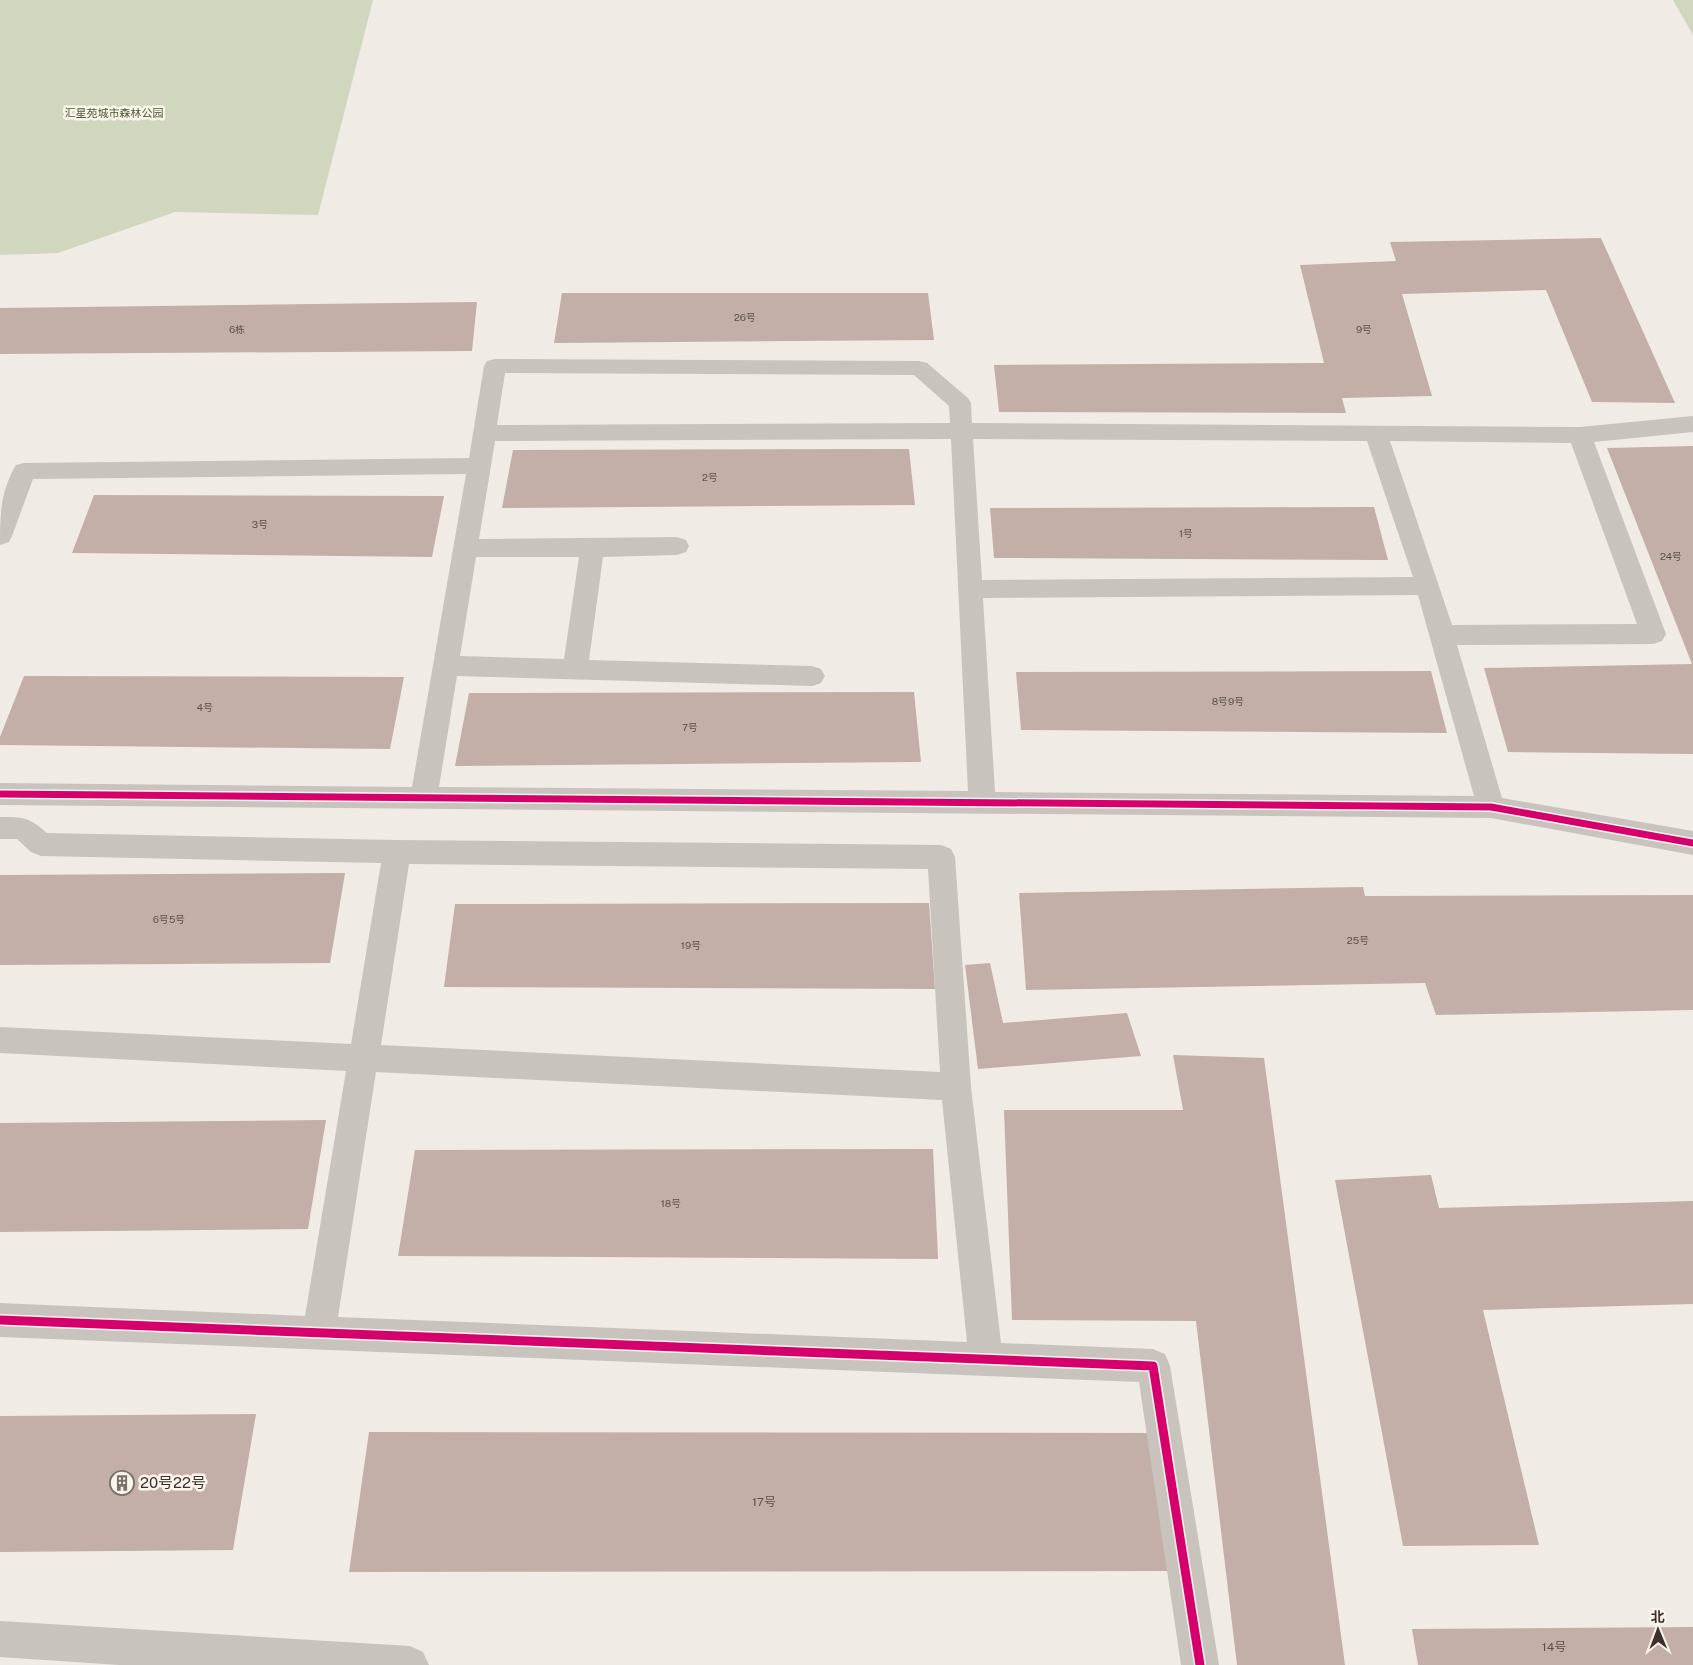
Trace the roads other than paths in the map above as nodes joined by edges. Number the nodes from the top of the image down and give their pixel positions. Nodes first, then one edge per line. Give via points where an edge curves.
1 (1693, 424) edge
2 (962, 431) junction
3 (484, 433) junction
4 (1376, 433) junction
5 (1580, 435) junction
6 (479, 466) junction
7 (0, 536) edge
8 (677, 546) dead end
9 (466, 548) junction
10 (592, 548) junction
11 (1428, 586) junction
12 (970, 589) junction
13 (1442, 635) junction
14 (446, 666) junction
15 (575, 669) junction
16 (812, 676) dead end
17 (0, 794) edge
18 (424, 798) junction
19 (982, 803) junction
20 (1491, 807) junction
21 (0, 828) edge
22 (1693, 843) edge
23 (397, 852) junction
24 (0, 1040) edge
25 (365, 1058) junction
26 (956, 1087) junction
27 (0, 1320) edge
28 (319, 1333) junction
29 (986, 1360) junction
30 (0, 1639) edge
31 (410, 1665) edge
32 (1200, 1665) edge

1 - 5 street
2 - 3 street
2 - 3 street via 960,402 918,368 495,366
2 - 4 street
2 - 12 street
3 - 6 street
4 - 5 street
4 - 11 street
5 - 13 street via 1653,634
6 - 7 street via 24,470
6 - 9 street
8 - 10 street
9 - 10 street
9 - 14 street
10 - 15 street
11 - 12 street
11 - 13 street
12 - 19 street
13 - 20 street
14 - 15 street
14 - 18 street
15 - 16 street
17 - 18 street
18 - 19 street
19 - 20 street
20 - 22 street
21 - 23 street via 23,828 40,844
23 - 25 street
23 - 26 street via 941,857
24 - 25 street
25 - 26 street
25 - 28 street
26 - 29 street
27 - 28 street
28 - 29 street
29 - 32 street via 1153,1366
30 - 31 street

